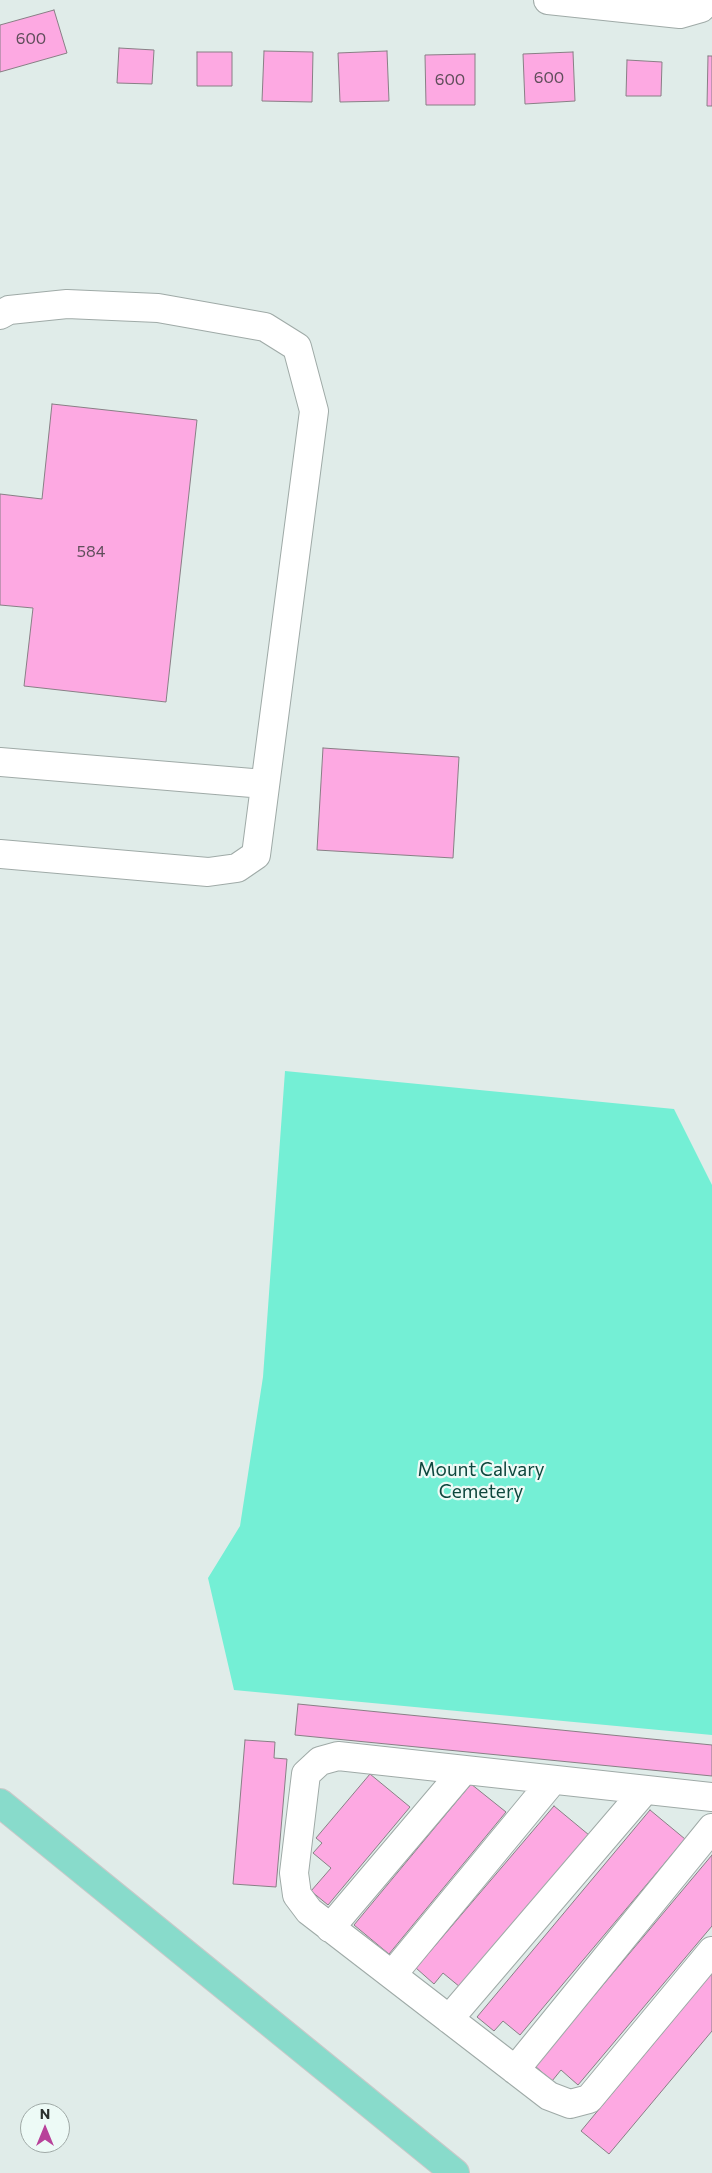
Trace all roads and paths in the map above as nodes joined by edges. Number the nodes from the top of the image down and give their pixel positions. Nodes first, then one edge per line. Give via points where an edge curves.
1 (548, 0) edge
2 (707, 0) edge
3 (0, 315) edge
4 (0, 762) edge
5 (264, 784) junction
6 (0, 854) edge
7 (464, 1770) junction
8 (554, 1780) junction
9 (645, 1790) junction
10 (712, 1797) edge
11 (0, 1803) edge
12 (712, 1828) edge
13 (330, 1928) junction
14 (712, 1951) edge
15 (392, 1975) junction
16 (449, 2019) junction
17 (515, 2070) junction
18 (455, 2173) edge

1 - 2 street via 680,14 700,8
3 - 5 street via 9,310 67,304 158,308 265,327 297,347 314,411
4 - 5 street
5 - 6 street via 256,855 237,868 208,872
7 - 8 street
7 - 13 street
7 - 13 street via 338,1756 320,1761 306,1774 294,1873 296,1895 308,1912
8 - 9 street
8 - 15 street
9 - 10 street
9 - 16 street
11 - 18 main road
12 - 17 street
13 - 15 street
14 - 17 street via 589,2099 570,2104 549,2096
15 - 16 street
16 - 17 street

